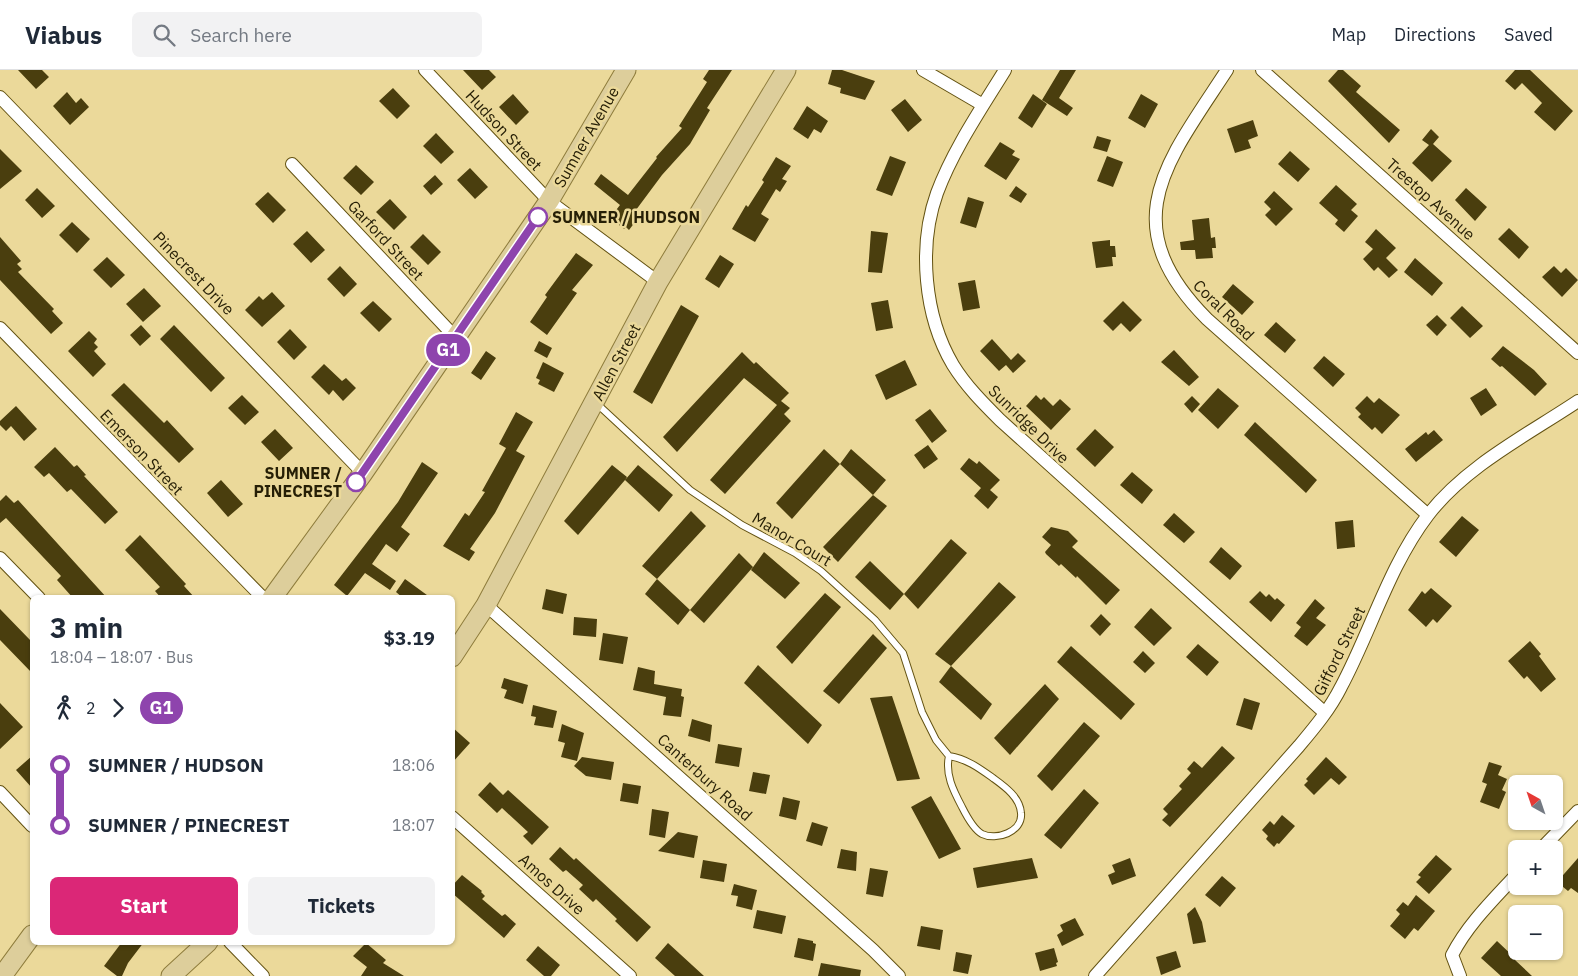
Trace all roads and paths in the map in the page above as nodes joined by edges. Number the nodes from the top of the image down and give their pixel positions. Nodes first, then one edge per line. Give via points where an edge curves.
1 (425, 70) edge
2 (626, 70) edge
3 (786, 70) edge
4 (923, 70) edge
5 (1005, 70) edge
6 (1227, 70) edge
7 (1262, 70) edge
8 (0, 97) edge
9 (983, 106) junction
10 (292, 164) dead end
11 (548, 201) junction
12 (658, 282) junction
13 (0, 328) edge
14 (456, 338) junction
15 (1578, 353) edge
16 (1578, 400) edge
17 (595, 402) junction
18 (363, 473) junction
19 (1428, 515) junction
20 (0, 558) edge
21 (36, 595) edge
22 (260, 595) edge
23 (274, 595) edge
24 (486, 605) junction
25 (455, 652) edge
26 (1326, 713) junction
27 (949, 756) junction
28 (0, 792) edge
29 (1578, 811) edge
30 (455, 820) edge
31 (30, 824) edge
32 (1550, 840) edge
33 (1508, 884) edge
34 (30, 938) edge
35 (205, 945) edge
36 (233, 945) edge
37 (2, 976) edge
38 (171, 976) edge
39 (263, 976) edge
40 (630, 976) edge
41 (899, 976) edge
42 (1095, 976) edge
43 (1460, 976) edge

1 - 11 street, Hudson Street
2 - 11 main road, Sumner Avenue
3 - 12 main road, Allen Street
4 - 9 street
5 - 9 street, Sunridge Drive
6 - 19 street, Coral Road via 1180,142 1161,180 1157,235 1166,264 1181,291 1207,319
7 - 15 street, Treetop Avenue
8 - 18 street, Pinecrest Drive
9 - 26 street, Sunridge Drive via 938,191 928,230 927,266 933,310 941,339 953,364 967,386 1000,420
10 - 14 street, Garford Street
11 - 12 street, Hudson Street
11 - 14 main road, Sumner Avenue
12 - 17 main road, Allen Street
13 - 22 street, Emerson Street
14 - 18 main road, Sumner Avenue
16 - 19 street, Gifford Street via 1475,470
17 - 24 main road, Allen Street
17 - 27 lane, Manor Court via 690,490 821,571 875,620 903,653 922,712 936,740
18 - 23 main road, Sumner Avenue
19 - 26 street, Gifford Street via 1406,548 1346,679
20 - 21 street
24 - 25 main road, Allen Street
24 - 41 street, Canterbury Road via 698,792
26 - 42 street, Gifford Street
27 - 27 lane via 963,758 1008,790 1017,800 1022,814 1018,825 994,838 981,833 966,816 954,792 947,768
28 - 31 street
29 - 32 street
30 - 40 street, Amos Drive
33 - 43 street via 1485,908 1452,955
34 - 37 main road
35 - 38 main road
36 - 39 street

